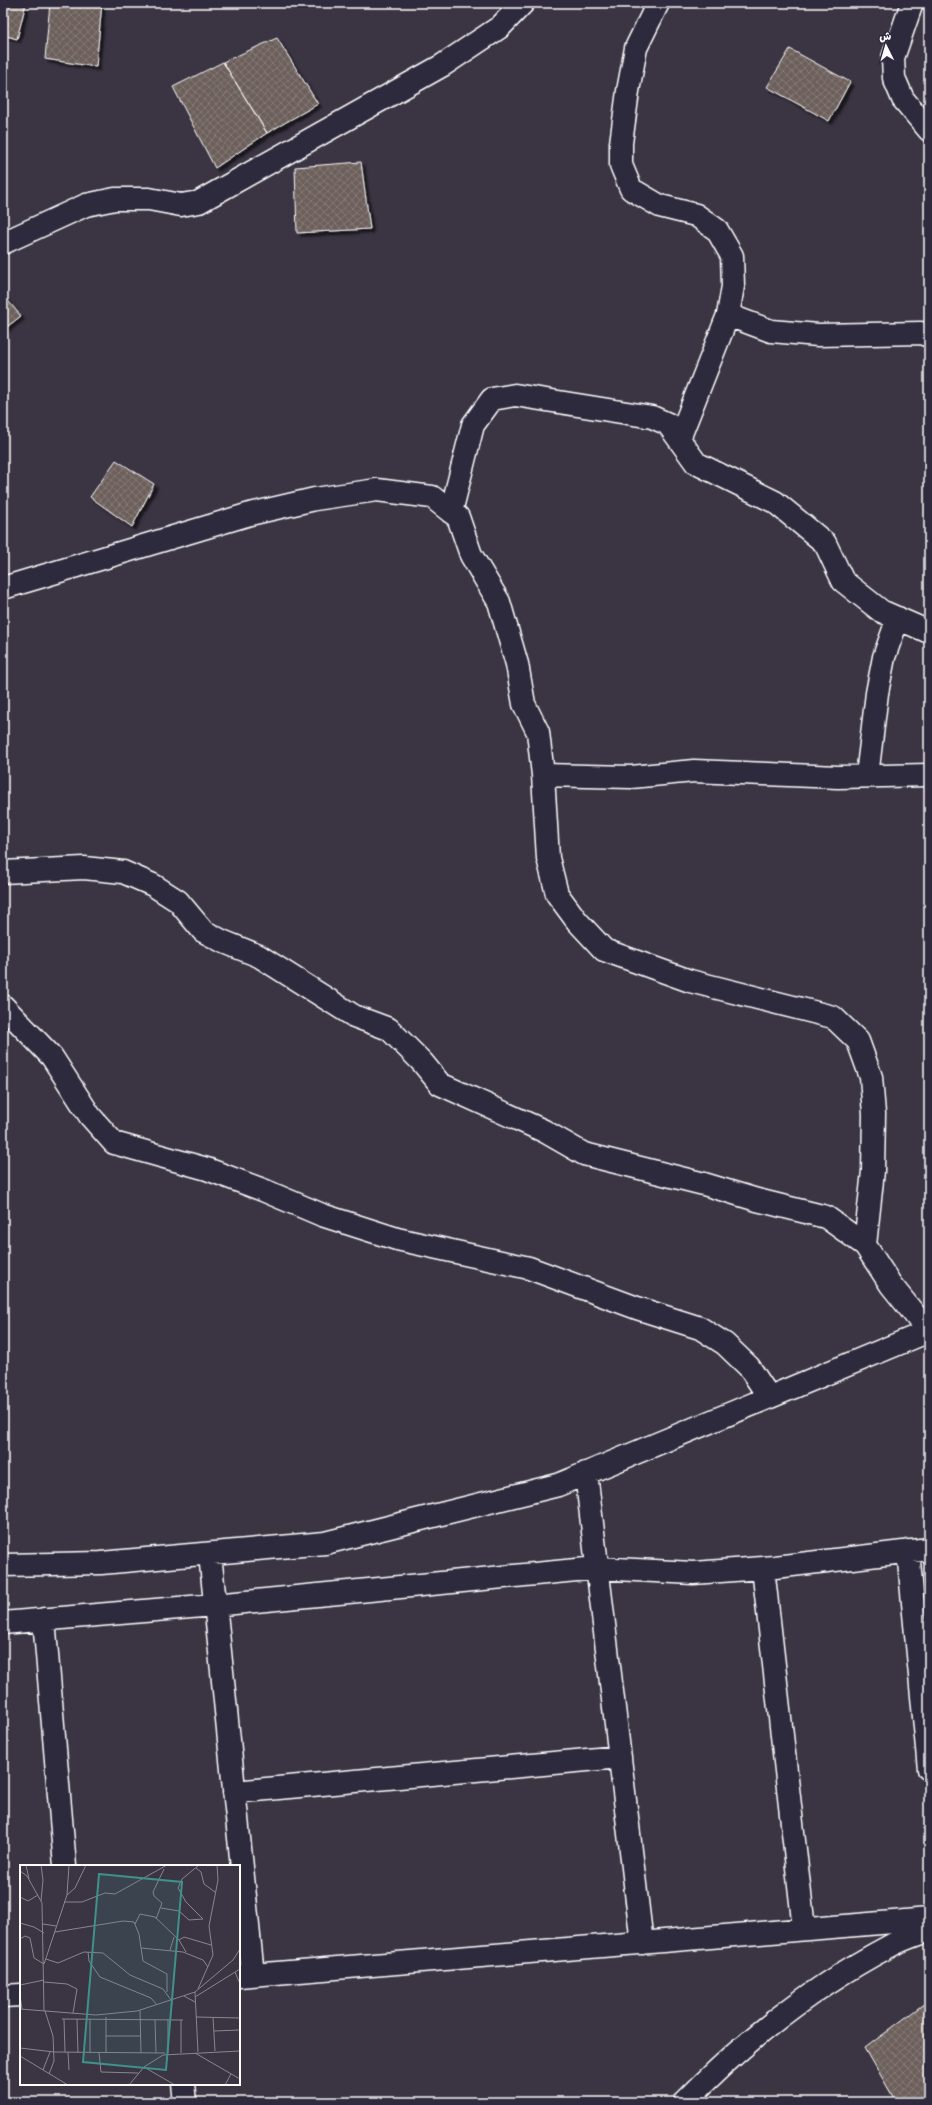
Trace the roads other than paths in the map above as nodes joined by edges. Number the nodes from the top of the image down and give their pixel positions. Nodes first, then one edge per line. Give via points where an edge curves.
1 (524, 3) edge
2 (658, 3) edge
3 (912, 3) edge
4 (929, 130) edge
5 (3, 243) edge
6 (728, 314) junction
7 (929, 336) edge
8 (679, 439) junction
9 (451, 512) junction
10 (3, 588) edge
11 (898, 618) junction
12 (929, 632) edge
13 (543, 775) junction
14 (929, 775) edge
15 (867, 776) junction
16 (3, 872) edge
17 (3, 1006) edge
18 (865, 1245) junction
19 (928, 1331) edge
20 (769, 1397) junction
21 (586, 1473) junction
22 (919, 1550) edge
23 (210, 1554) junction
24 (3, 1565) edge
25 (597, 1568) junction
26 (763, 1568) junction
27 (214, 1605) junction
28 (44, 1619) junction
29 (3, 1623) edge
30 (620, 1756) junction
31 (929, 1769) edge
32 (234, 1792) junction
33 (65, 1865) edge
34 (239, 1865) edge
35 (240, 1884) edge
36 (929, 1919) edge
37 (804, 1929) junction
38 (929, 1930) edge
39 (642, 1943) junction
40 (246, 1975) edge
41 (20, 1995) edge
42 (3, 1996) edge
43 (183, 2085) edge
44 (185, 2102) edge
45 (687, 2102) edge

1 - 5 street via 500,27 443,66 198,202 181,205 149,200 116,199 86,205
2 - 6 street via 636,48 621,143 621,165 631,189 660,206 696,215 717,230 732,256 733,286
3 - 4 street via 893,58 894,78 902,98
6 - 7 street via 771,332 921,333
6 - 8 street
8 - 9 street via 668,424 652,417 515,396 492,399 472,425
8 - 11 street via 696,463 775,502 825,543 843,581 881,611
9 - 10 street via 432,497 377,490 315,499 250,514
9 - 13 street via 458,518 471,555 499,602 517,664 524,704 538,732
11 - 12 street
11 - 15 street via 884,657
13 - 15 street via 631,777 694,771
13 - 18 street via 548,858 557,894 576,921 604,950 690,980 833,1017 858,1041 871,1077 874,1114 873,1171
14 - 15 street
16 - 18 street via 84,868 123,872 153,885 178,901 203,931 259,956 354,1016 389,1029 440,1084 544,1131 584,1154 826,1217
17 - 20 street via 52,1057 90,1116 114,1143 207,1169 322,1215 397,1239 530,1268 637,1308 700,1328 725,1344 749,1367
18 - 19 street via 891,1286
19 - 20 street
20 - 21 street
21 - 23 street via 558,1485 324,1543
21 - 25 street
22 - 26 street
22 - 31 street
23 - 24 street via 101,1563
23 - 27 street
25 - 26 street via 693,1573
25 - 27 street
25 - 30 street
26 - 37 street
27 - 28 street
27 - 32 street
28 - 29 street
28 - 33 street
30 - 32 street
30 - 39 street
32 - 34 street
35 - 40 street
36 - 37 street
37 - 39 street
38 - 45 street via 890,1946 829,1983 750,2039
39 - 40 street
41 - 42 street
43 - 44 street

